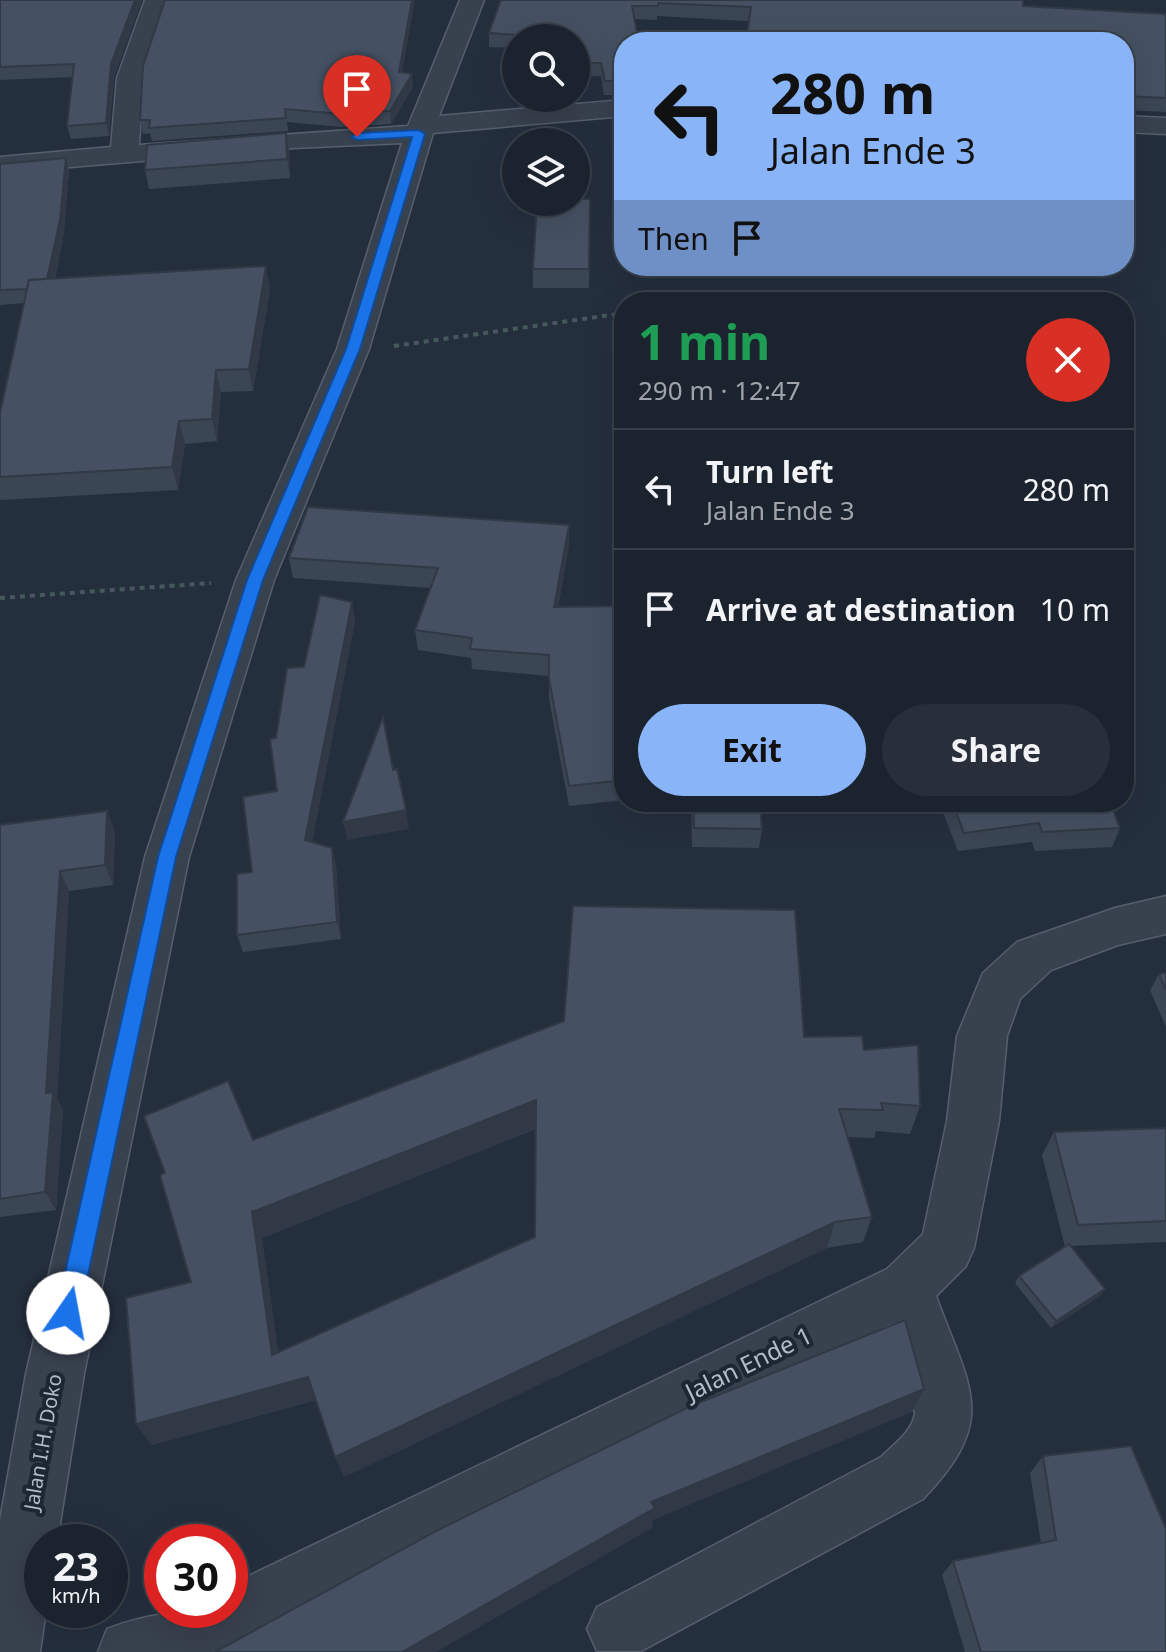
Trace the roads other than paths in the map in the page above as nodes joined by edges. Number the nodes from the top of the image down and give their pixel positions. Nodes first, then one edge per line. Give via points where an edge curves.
1 (157, 0) edge
2 (472, 0) edge
3 (614, 109) edge
4 (1134, 124) edge
5 (1166, 126) edge
6 (422, 130) junction
7 (124, 154) junction
8 (0, 165) edge
9 (1166, 915) edge
10 (906, 1288) junction
11 (619, 1629) dead end
12 (8, 1652) edge
13 (130, 1652) edge

1 - 7 street via 130,78
2 - 6 street, Jalan I.H. Doko
3 - 6 street
4 - 5 street
6 - 7 street
6 - 12 street, Jalan I.H. Doko via 353,349 255,580 167,857 55,1374
7 - 8 street
9 - 10 street, Jalan Ende 1 via 1034,956 1000,987 982,1036 973,1121 947,1248
10 - 11 street via 935,1371 944,1422 931,1446 902,1478
10 - 13 street, Jalan Ende 1 via 187,1639

